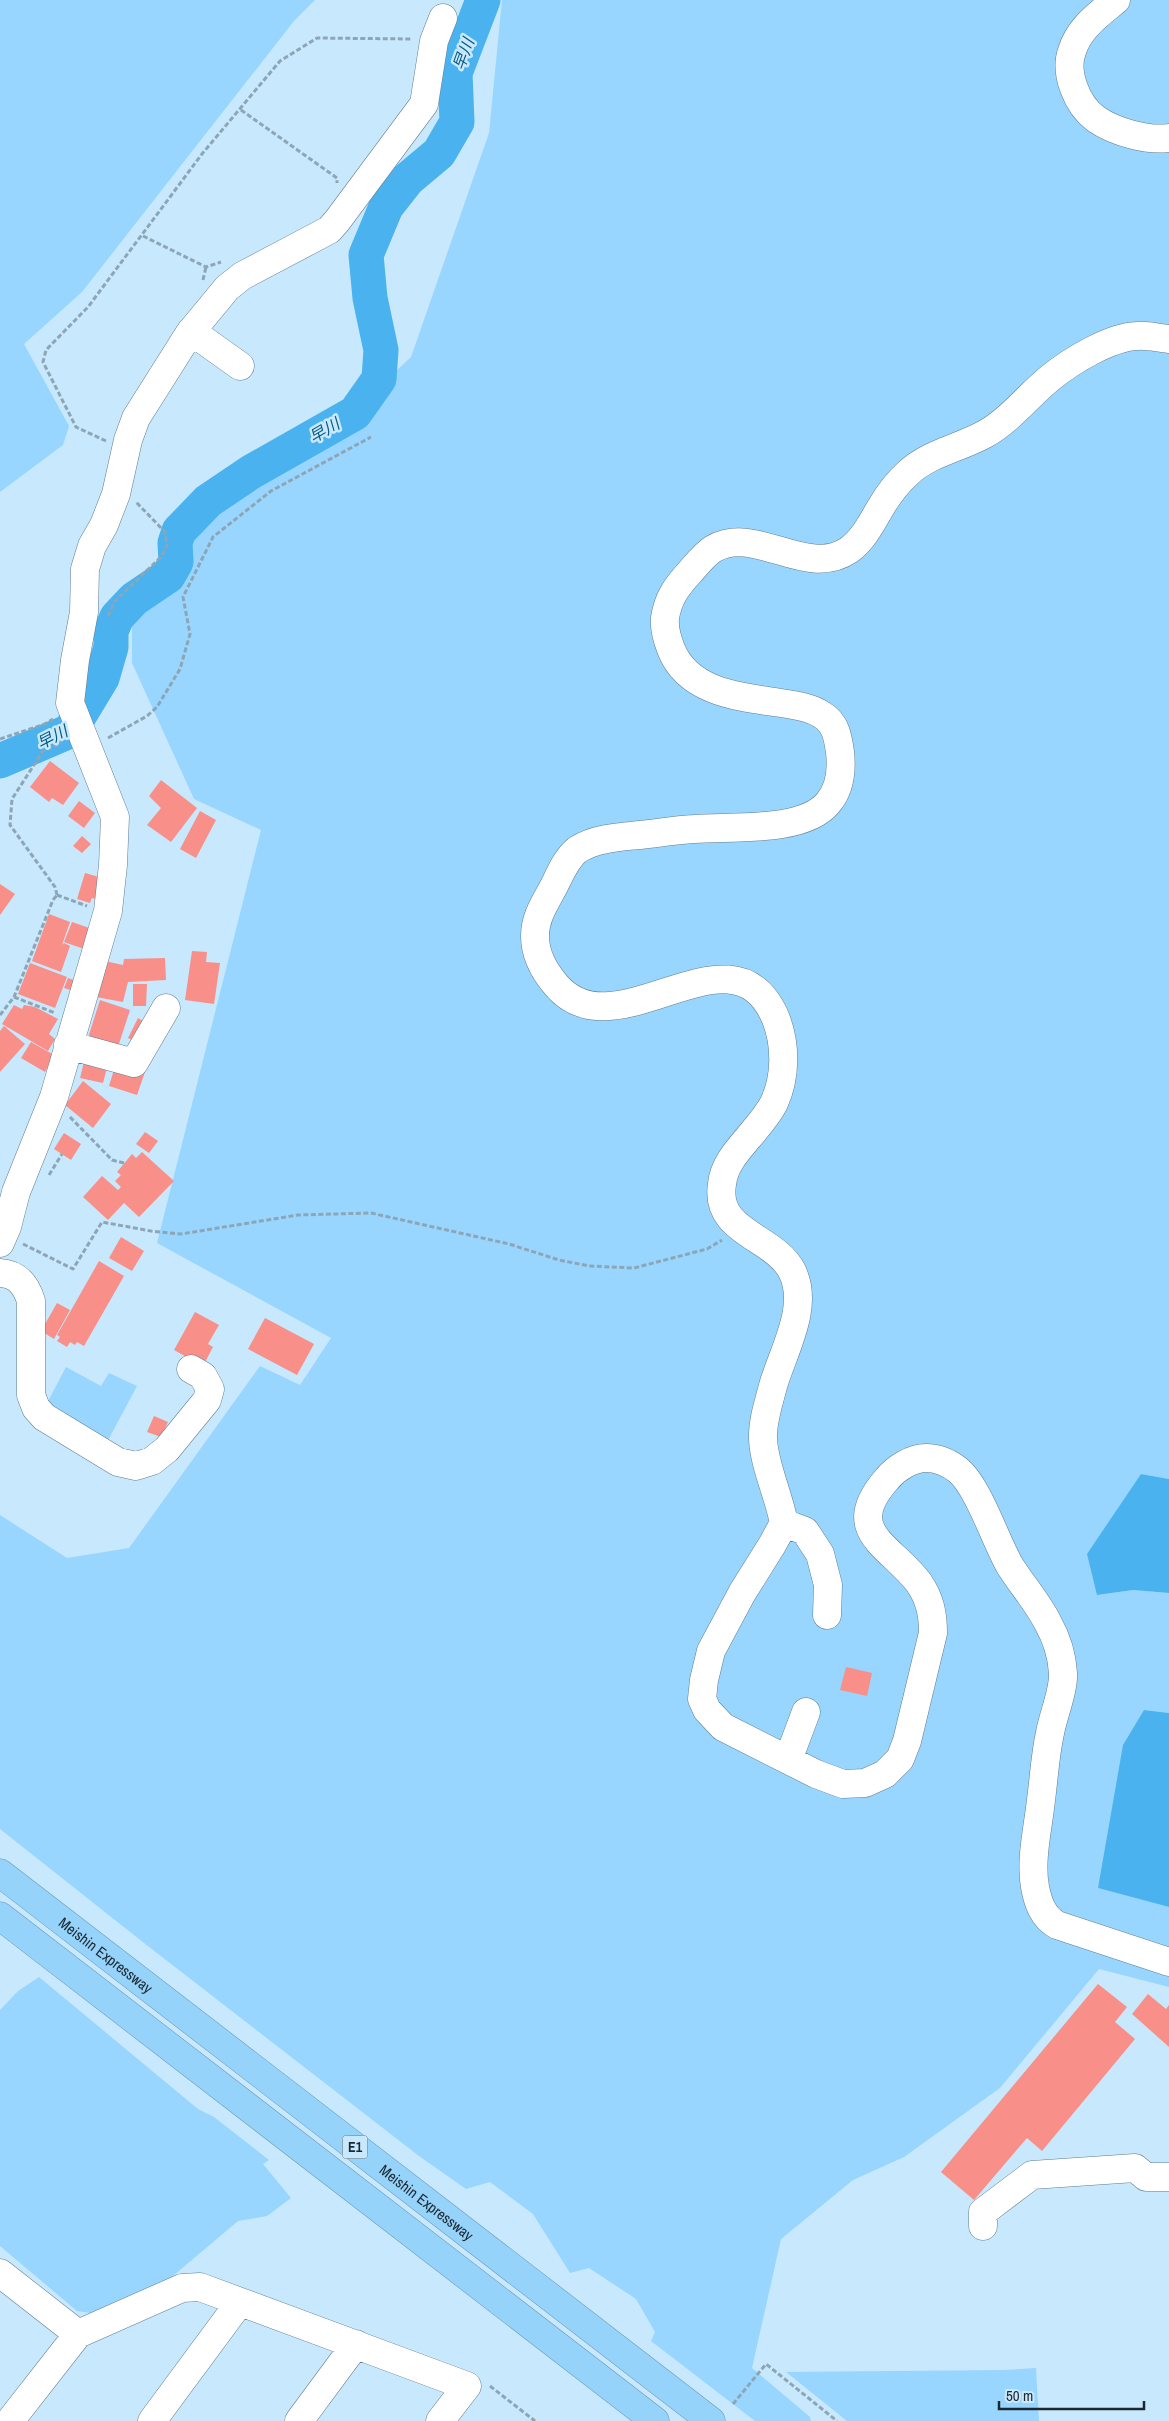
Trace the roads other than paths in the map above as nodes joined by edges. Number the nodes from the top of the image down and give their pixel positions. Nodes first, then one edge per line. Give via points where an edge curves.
1 (1116, 0) edge
2 (438, 30) road end
3 (1169, 138) edge
4 (191, 331) junction
5 (1169, 339) edge
6 (240, 366) dead end
7 (166, 1008) dead end
8 (72, 1033) junction
9 (8, 1188) edge
10 (9, 1242) edge
11 (0, 1273) edge
12 (191, 1369) dead end
13 (784, 1523) junction
14 (827, 1615) dead end
15 (806, 1712) dead end
16 (788, 1760) junction
17 (0, 1873) edge
18 (0, 1916) edge
19 (1169, 1962) edge
20 (1169, 2177) edge
21 (983, 2226) dead end
22 (0, 2273) edge
23 (240, 2302) junction
24 (78, 2334) junction
25 (356, 2344) junction
26 (10, 2421) edge
27 (152, 2421) edge
28 (299, 2421) edge
29 (440, 2421) edge
30 (655, 2421) edge
31 (711, 2421) edge

1 - 3 street via 1088,24 1079,37 1071,52 1068,71 1085,108 1096,119 1148,138
2 - 4 street via 424,104 329,230 242,276 227,288
4 - 6 street
4 - 8 street via 136,418 118,484 85,569 84,612 75,660 78,725 115,818 108,911
5 - 13 street via 1141,335 1094,349 1053,376 988,433 910,470 883,502 870,528 850,550 817,560 753,544 728,543 711,550 678,585 669,600 664,624 674,659 685,672 707,687 740,698 809,709 831,722 837,733 842,770 834,798 818,813 801,819 609,838 577,850 566,863 537,918 535,942 540,962 562,992 574,1002 596,1008 636,1002 709,979 729,979 745,984 767,1003 775,1017 782,1040 783,1070 774,1104 731,1159 722,1181 722,1198 728,1216 740,1229 776,1253 793,1273 797,1294 796,1318 774,1383 762,1434
7 - 8 street via 134,1063
8 - 9 street via 51,1104
9 - 10 street
11 - 12 street via 19,1280 27,1288 31,1301 31,1395 36,1408 44,1417 118,1462 136,1466 152,1461 167,1449 207,1400 210,1389 203,1376
13 - 14 street via 806,1531 820,1554 828,1585
13 - 16 street via 712,1651 702,1699 707,1710 723,1727
15 - 16 street
16 - 19 street via 843,1784 865,1783 885,1774 900,1759 908,1741 933,1633 933,1616 919,1582 874,1538 869,1522 871,1502 893,1472 908,1463 925,1458 942,1460 959,1470 972,1489 1009,1565 1048,1622 1060,1650 1063,1676 1049,1735 1036,1845 1034,1885 1038,1901 1047,1919 1057,1924
17 - 31 highway, Meishin Expressway / E1
18 - 30 highway, E1
20 - 21 street via 1146,2177 1135,2168 1032,2175 983,2212
22 - 24 street
23 - 24 street via 200,2287 182,2288
23 - 25 street
23 - 27 street
24 - 26 street
25 - 28 street
25 - 29 street via 466,2386

